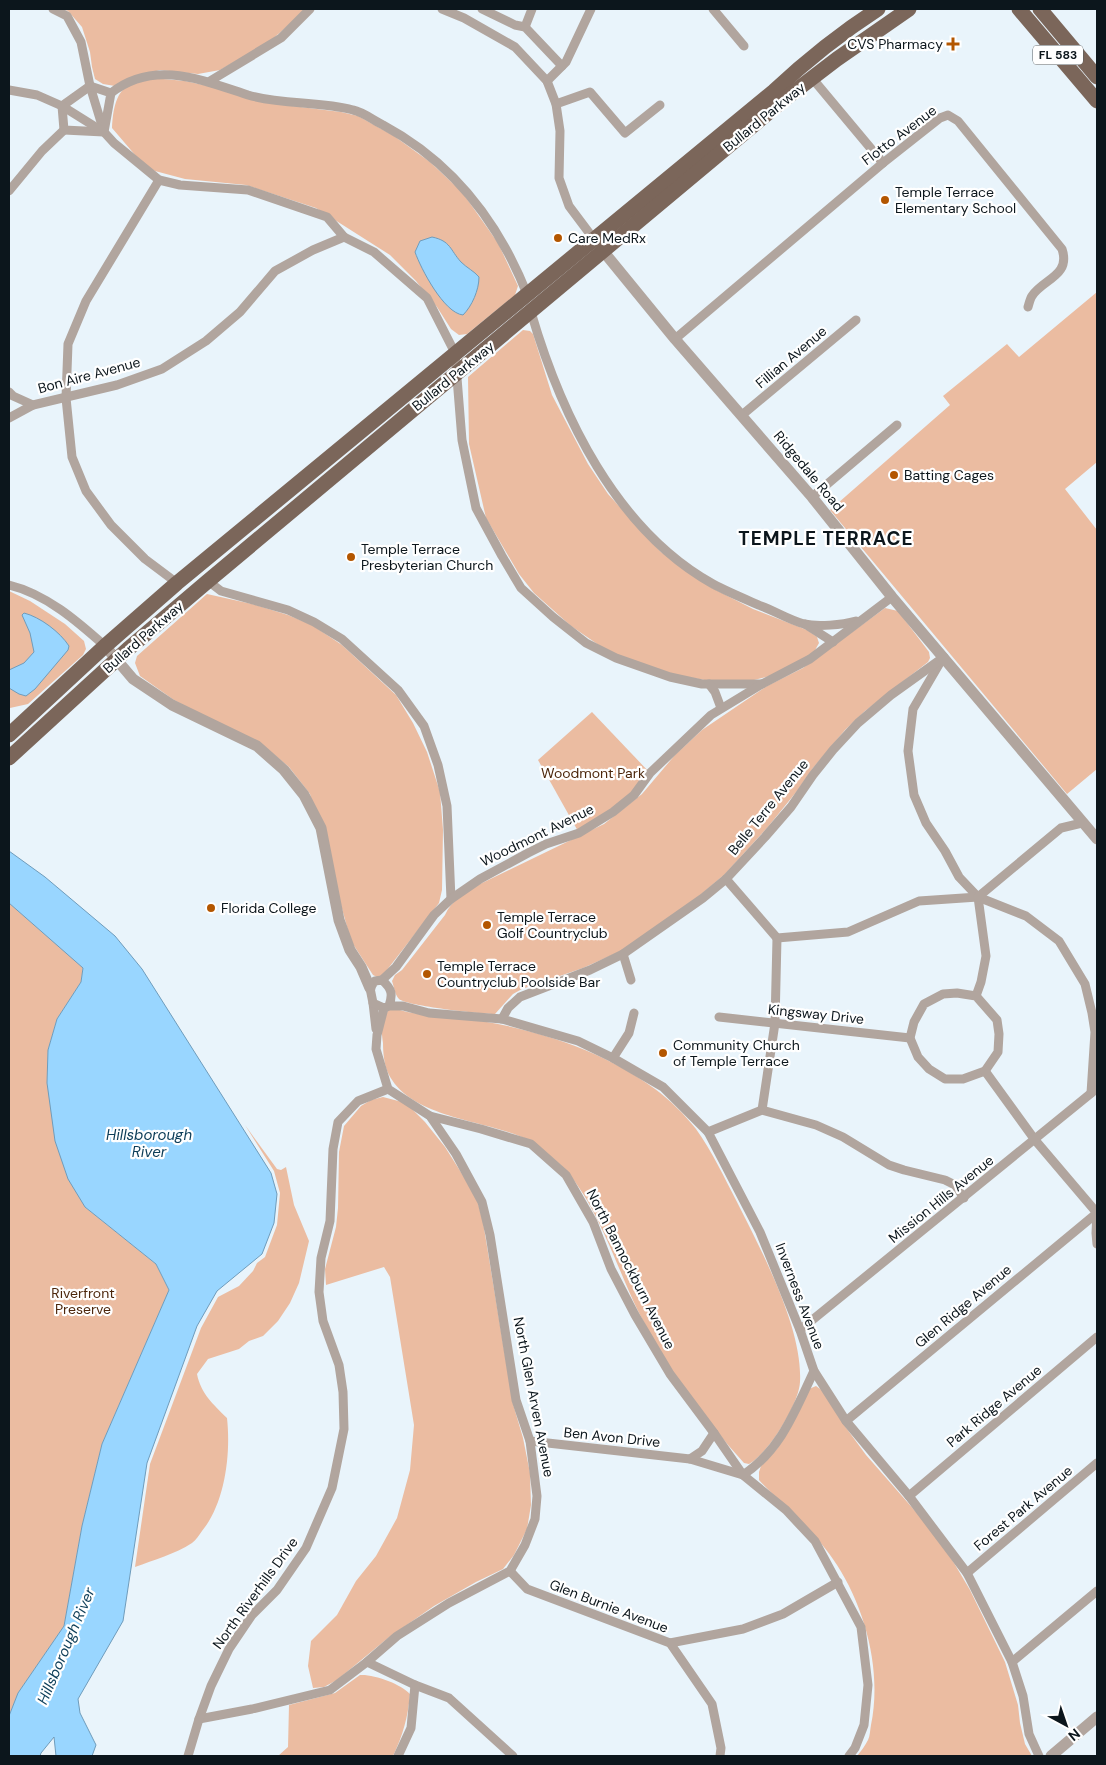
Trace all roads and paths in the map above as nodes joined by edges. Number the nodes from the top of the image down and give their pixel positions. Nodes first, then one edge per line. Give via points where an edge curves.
1 (53, 9) edge
2 (310, 9) edge
3 (442, 9) edge
4 (482, 9) edge
5 (532, 9) edge
6 (591, 9) edge
7 (713, 9) edge
8 (878, 9) edge
9 (910, 9) edge
10 (1019, 9) edge
11 (1040, 9) edge
12 (525, 27) junction
13 (744, 46) dead end
14 (562, 66) junction
15 (1070, 69) junction
16 (1097, 77) edge
17 (812, 78) junction
18 (547, 80) junction
19 (210, 81) junction
20 (90, 86) junction
21 (9, 90) edge
22 (1097, 91) edge
23 (111, 93) junction
24 (1097, 101) edge
25 (556, 104) junction
26 (660, 105) dead end
27 (62, 106) junction
28 (64, 130) junction
29 (104, 132) junction
30 (883, 163) junction
31 (159, 180) junction
32 (9, 191) edge
33 (344, 236) junction
34 (593, 238) junction
35 (603, 251) junction
36 (527, 294) junction
37 (1028, 307) dead end
38 (530, 312) junction
39 (856, 320) dead end
40 (676, 339) junction
41 (455, 353) junction
42 (456, 373) junction
43 (9, 392) edge
44 (66, 398) junction
45 (33, 405) junction
46 (742, 415) junction
47 (9, 418) edge
48 (897, 425) dead end
49 (812, 497) junction
50 (208, 581) junction
51 (177, 582) junction
52 (9, 586) edge
53 (892, 596) junction
54 (862, 619) junction
55 (804, 624) junction
56 (833, 642) junction
57 (105, 646) junction
58 (944, 657) junction
59 (116, 660) junction
60 (709, 684) junction
61 (762, 684) junction
62 (721, 708) junction
63 (9, 735) edge
64 (9, 758) edge
65 (1082, 822) junction
66 (1097, 837) edge
67 (726, 879) junction
68 (978, 896) junction
69 (451, 899) junction
70 (777, 938) junction
71 (623, 954) junction
72 (631, 980) dead end
73 (382, 986) junction
74 (976, 996) junction
75 (373, 1003) junction
76 (403, 1006) junction
77 (387, 1007) junction
78 (634, 1013) dead end
79 (719, 1017) dead end
80 (502, 1019) junction
81 (775, 1023) junction
82 (377, 1035) junction
83 (910, 1038) junction
84 (613, 1058) junction
85 (985, 1071) junction
86 (388, 1089) junction
87 (1094, 1090) edge
88 (762, 1110) junction
89 (430, 1116) junction
90 (708, 1132) junction
91 (1035, 1140) junction
92 (964, 1198) junction
93 (1097, 1213) edge
94 (1097, 1244) edge
95 (800, 1330) junction
96 (1097, 1337) edge
97 (814, 1371) junction
98 (846, 1421) junction
99 (714, 1433) junction
100 (530, 1441) junction
101 (690, 1459) junction
102 (1097, 1464) edge
103 (743, 1475) junction
104 (909, 1496) junction
105 (510, 1571) junction
106 (967, 1573) junction
107 (838, 1582) junction
108 (1097, 1591) edge
109 (670, 1643) junction
110 (367, 1662) junction
111 (1012, 1662) junction
112 (414, 1684) junction
113 (199, 1718) junction
114 (1097, 1718) edge
115 (188, 1756) edge
116 (398, 1756) edge
117 (513, 1756) edge
118 (720, 1756) edge
119 (849, 1756) edge
120 (1039, 1756) edge
121 (1050, 1756) edge

1 - 20 street via 67,16 82,42
2 - 19 street via 282,38
3 - 18 street via 515,47
4 - 12 street
5 - 12 street
6 - 14 street
7 - 13 street
8 - 34 main road, Bullard Parkway via 802,65
9 - 17 main road, Bullard Parkway
10 - 15 main road, FL 583
11 - 16 main road, FL 583
12 - 14 street
14 - 18 street
15 - 22 main road via 1082,74
15 - 24 main road, FL 583
17 - 30 street
17 - 35 main road, Bullard Parkway
18 - 25 street
19 - 23 street via 184,75 150,75 123,84
19 - 36 street via 250,95 354,110 416,144 453,176 479,206 496,231
20 - 23 street
20 - 27 street
20 - 29 street
21 - 27 street via 37,95
23 - 29 street
25 - 26 street via 590,92 625,133
25 - 34 street via 560,131 559,178 569,206
27 - 28 street
27 - 29 street
28 - 29 street
28 - 32 street
29 - 31 street
30 - 37 street, Flotto Avenue via 940,118 948,115 958,121 1058,242 1065,257 1058,274 1032,296
30 - 40 street, Flotto Avenue
31 - 33 street via 180,185 248,190 327,218
31 - 44 street via 82,309 68,344
33 - 41 street via 374,252 427,298
33 - 44 street, Bon Aire Avenue via 276,271 240,312 206,340 162,369
34 - 35 street, Ridgedale Road
34 - 36 main road, Bullard Parkway
35 - 38 main road, Bullard Parkway
35 - 40 street, Ridgedale Road
36 - 41 main road, Bullard Parkway
38 - 42 main road, Bullard Parkway
38 - 55 street via 565,406 600,473 621,503 674,556 712,583
39 - 46 street, Fillian Avenue
40 - 46 street, Ridgedale Road
41 - 42 street
41 - 51 main road, Bullard Parkway
42 - 50 main road, Bullard Parkway
42 - 60 street via 462,440 476,508 521,588 586,643 616,658 670,677
43 - 45 street
44 - 45 street, Bon Aire Avenue
44 - 51 street via 72,457 86,490 111,525 145,560
45 - 47 street, Bon Aire Avenue
46 - 49 street, Ridgedale Road
48 - 49 street
49 - 53 street, Ridgedale Road
50 - 59 main road, Bullard Parkway
50 - 69 street via 221,591 288,610 314,622 342,639 398,690 424,726 438,765 447,806
51 - 57 main road, Bullard Parkway
52 - 57 street via 41,598 69,615
53 - 54 street, Woodmont Avenue
53 - 58 street, Ridgedale Road
54 - 55 street via 841,625
54 - 56 street, Woodmont Avenue
55 - 56 street
56 - 61 street, Woodmont Avenue via 810,659
57 - 59 street
57 - 63 main road, Bullard Parkway
58 - 65 street, Ridgedale Road
58 - 67 street, Belle Terre Avenue via 891,695 858,724 828,756 766,837
58 - 68 street via 913,709 908,751 914,795 959,877
59 - 64 main road, Bullard Parkway
59 - 73 street via 133,679 172,705 257,746 284,770 304,795 321,828 339,920 350,950 361,967
60 - 61 street
60 - 62 street
61 - 62 street, Woodmont Avenue
62 - 69 street, Woodmont Avenue via 680,744 650,773 634,795 613,812 580,832 528,853
65 - 66 street, Ridgedale Road
65 - 68 street via 1061,828
67 - 70 street
67 - 71 street, Belle Terre Avenue
68 - 70 street via 919,901 848,932
68 - 74 street via 986,956
68 - 87 street via 1026,916 1059,941 1085,984 1095,1032
69 - 73 street, Woodmont Avenue via 434,915
70 - 81 street
71 - 72 street
71 - 80 street, Belle Terre Avenue via 520,997
73 - 75 street
73 - 76 street
73 - 77 street, Woodmont Avenue
74 - 83 street via 944,994 924,1004
74 - 85 street via 997,1020 999,1034 998,1052
75 - 77 street
75 - 82 street
76 - 77 street, Inverness Avenue
76 - 80 street, Inverness Avenue via 429,1013
77 - 82 street
78 - 84 street via 629,1034
79 - 81 street, Kingsway Drive
80 - 84 street, Inverness Avenue via 578,1041
81 - 83 street, Kingsway Drive
81 - 88 street
82 - 86 street via 376,1049
83 - 85 street via 918,1057 945,1079 963,1079
84 - 90 street, Inverness Avenue via 663,1087
85 - 91 street
86 - 89 street, North Glen Arven Avenue
86 - 113 street, North Riverhills Drive via 358,1101 338,1122 333,1149 330,1220 321,1258 319,1292 323,1321 339,1365 343,1392 344,1429 332,1488 306,1548 229,1649
87 - 91 street, Mission Hills Avenue
88 - 90 street
88 - 92 street via 816,1125 889,1165 945,1180 955,1185
89 - 99 street, North Bannockburn Avenue via 531,1144 566,1175 593,1222 612,1269 645,1332 670,1374
89 - 100 street, North Glen Arven Avenue via 456,1154 482,1202 516,1400
90 - 95 street, Inverness Avenue via 760,1232
91 - 92 street, Mission Hills Avenue
91 - 93 street
92 - 95 street, Mission Hills Avenue
93 - 94 street
93 - 98 street, Glen Ridge Avenue
95 - 97 street, Inverness Avenue
96 - 104 street, Park Ridge Avenue
97 - 98 street, Inverness Avenue
97 - 103 street via 788,1426 758,1465
98 - 104 street, Inverness Avenue
99 - 101 street via 702,1450
99 - 103 street, North Bannockburn Avenue
100 - 101 street, Ben Avon Drive
100 - 105 street, North Glen Arven Avenue via 537,1496 534,1519 525,1545
101 - 103 street, Ben Avon Drive
102 - 106 street, Forest Park Avenue
103 - 107 street, North Bannockburn Avenue via 786,1510 815,1541
104 - 106 street, Inverness Avenue
105 - 109 street, Glen Burnie Avenue via 527,1589
105 - 110 street via 404,1631
106 - 111 street, Inverness Avenue
107 - 109 street via 783,1614 743,1629
107 - 119 street, North Bannockburn Avenue via 861,1627 868,1685 864,1724
108 - 111 street
109 - 118 street, Glen Burnie Avenue via 712,1704
110 - 112 street
110 - 113 street via 330,1690
111 - 120 street, Inverness Avenue via 1023,1696 1029,1734
112 - 116 street via 411,1728
112 - 117 street via 449,1698
113 - 115 street, North Riverhills Drive
114 - 121 street

